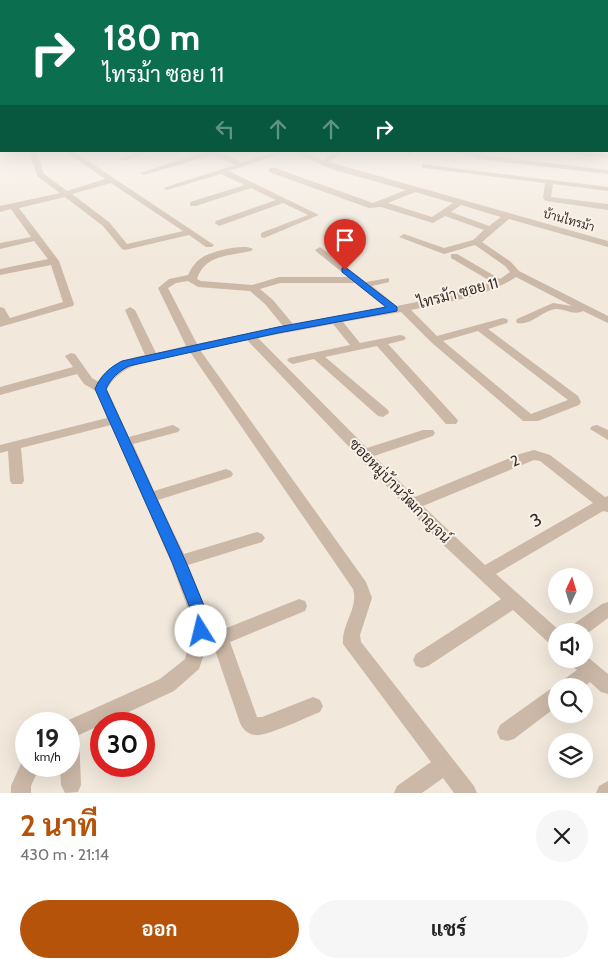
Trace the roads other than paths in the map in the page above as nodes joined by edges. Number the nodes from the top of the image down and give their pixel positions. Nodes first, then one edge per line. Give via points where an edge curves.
1 (52, 184) edge
2 (98, 184) edge
3 (118, 184) edge
4 (180, 184) edge
5 (310, 184) edge
6 (398, 184) edge
7 (549, 184) edge
8 (566, 184) edge
9 (252, 185) joint
10 (167, 188) dead end
11 (416, 189) junction
12 (608, 189) edge
13 (64, 194) junction
14 (284, 200) junction
15 (461, 202) junction
16 (193, 204) dead end
17 (381, 204) junction
18 (13, 206) junction
19 (608, 207) edge
20 (0, 208) edge
21 (446, 213) junction
22 (508, 216) junction
23 (219, 223) dead end
24 (490, 229) junction
25 (189, 232) junction
26 (264, 235) dead end
27 (404, 237) dead end
28 (37, 238) junction
29 (476, 242) junction
30 (608, 244) edge
31 (208, 245) dead end
32 (0, 246) edge
33 (248, 249) dead end
34 (320, 250) dead end
35 (454, 256) dead end
36 (54, 261) junction
37 (0, 272) edge
38 (516, 273) junction
39 (192, 278) junction
40 (385, 280) dead end
41 (361, 283) junction
42 (501, 283) junction
43 (253, 288) junction
44 (398, 308) junction
45 (585, 308) junction
46 (0, 310) edge
47 (130, 310) dead end
48 (336, 320) junction
49 (608, 320) edge
50 (502, 321) dead end
51 (521, 321) dead end
52 (3, 323) edge
53 (479, 327) junction
54 (291, 328) junction
55 (250, 336) junction
56 (400, 338) dead end
57 (435, 340) junction
58 (380, 342) junction
59 (357, 347) junction
60 (193, 348) junction
61 (316, 355) junction
62 (71, 356) dead end
63 (152, 357) junction
64 (293, 360) dead end
65 (80, 369) junction
66 (101, 389) junction
67 (0, 391) edge
68 (383, 413) dead end
69 (114, 420) junction
70 (451, 421) dead end
71 (173, 429) dead end
72 (428, 433) dead end
73 (125, 442) junction
74 (14, 446) junction
75 (0, 449) edge
76 (364, 454) junction
77 (226, 474) dead end
78 (17, 481) dead end
79 (150, 497) junction
80 (413, 504) junction
81 (606, 504) edge
82 (257, 538) dead end
83 (179, 562) junction
84 (485, 573) junction
85 (514, 600) junction
86 (299, 606) dead end
87 (608, 609) edge
88 (588, 623) edge
89 (548, 632) edge
90 (220, 638) junction
91 (198, 642) junction
92 (422, 660) dead end
93 (587, 668) edge
94 (608, 686) edge
95 (548, 702) edge
96 (313, 706) dead end
97 (80, 725) edge
98 (507, 732) dead end
99 (445, 764) junction
100 (25, 777) edge
101 (71, 777) edge
102 (72, 786) dead end
103 (21, 793) edge
104 (404, 793) edge
105 (467, 793) edge

1 - 13 street
2 - 13 street
3 - 25 street
4 - 10 street
5 - 17 street via 366,205
6 - 11 street, บ้านไทรม้า
7 - 19 street via 549,200
8 - 12 street
9 - 14 street
9 - 16 street
11 - 15 street, บ้านไทรม้า
11 - 17 street
13 - 18 street
13 - 25 street via 106,224 125,247
14 - 23 street
14 - 26 street via 315,215
15 - 21 street
15 - 22 street, บ้านไทรม้า
17 - 21 street via 428,220 436,220
18 - 20 street
18 - 28 street
21 - 24 street
22 - 24 street
22 - 30 street, บ้านไทรม้า
24 - 29 street
25 - 31 street
27 - 29 street via 444,252
28 - 32 street
28 - 36 street
29 - 38 street, ไทรม้า ซอย 11
33 - 39 street via 212,256 198,264
34 - 41 street
35 - 42 street
36 - 37 street
36 - 52 street via 69,304
38 - 42 street, ไทรม้า ซอย 11
38 - 45 street
39 - 43 street via 198,284
39 - 60 street via 176,280 163,288
40 - 41 street
41 - 43 street via 279,280
41 - 44 street
42 - 44 street, ไทรม้า ซอย 11
43 - 54 street
44 - 48 street, ไทรม้า ซอย 11
44 - 57 street
45 - 49 street
45 - 51 street via 574,310 553,306
46 - 52 street
47 - 63 street
48 - 54 street, ไทรม้า ซอย 11
48 - 59 street
50 - 53 street
53 - 57 street
53 - 57 street via 575,402 528,418
54 - 55 street, ไทรม้า ซอย 11
55 - 60 street, ไทรม้า ซอย 11
55 - 76 street, ซอยหมู่บ้านวัฒกาญจน์
56 - 58 street
58 - 59 street
58 - 70 street
59 - 61 street
60 - 63 street, ไทรม้า ซอย 11
60 - 99 street via 360,587 364,598 351,634 352,644
61 - 64 street
61 - 68 street
62 - 65 street
63 - 66 street, ไทรม้า ซอย 11 via 117,368
65 - 66 street
65 - 67 street
66 - 69 street
69 - 73 street
69 - 74 street
71 - 73 street
72 - 76 street
73 - 79 street
74 - 75 street
74 - 78 street
76 - 80 street, ซอยหมู่บ้านวัฒกาญจน์
77 - 79 street
79 - 83 street
80 - 81 street, 2 via 534,455 545,458
80 - 84 street, ซอยหมู่บ้านวัฒกาญจน์
81 - 84 street, 3
82 - 83 street
83 - 91 street via 198,608 201,631
84 - 85 street, ซอยหมู่บ้านวัฒกาญจน์
85 - 89 street, ซอยหมู่บ้านวัฒกาญจน์
85 - 92 street
86 - 90 street
87 - 88 street
90 - 91 street
90 - 96 street via 250,723 262,726
91 - 97 street via 193,662 166,685
93 - 94 street
95 - 98 street
99 - 104 street
99 - 105 street
100 - 103 street
101 - 102 street

